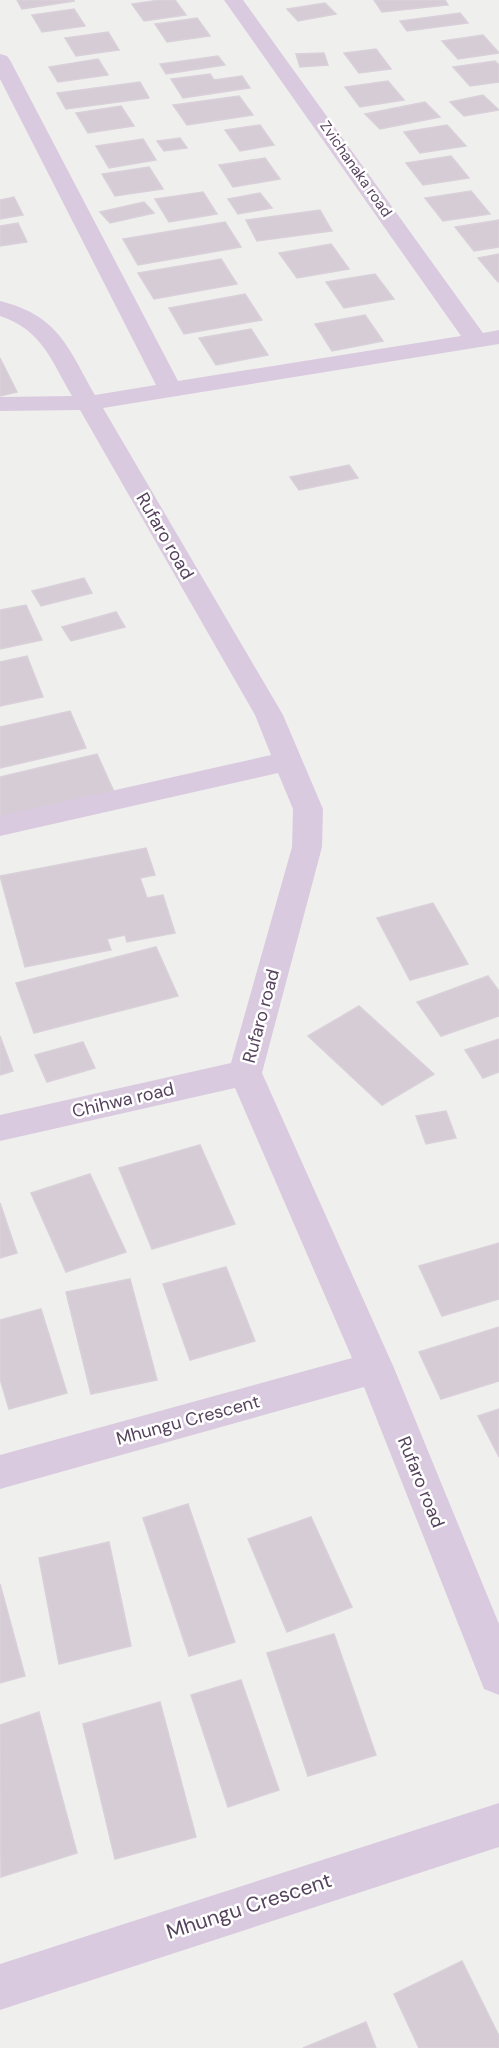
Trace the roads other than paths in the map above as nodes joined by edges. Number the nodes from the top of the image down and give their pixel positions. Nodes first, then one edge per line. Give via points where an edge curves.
1 (233, 0) edge
2 (0, 60) edge
3 (0, 308) edge
4 (488, 338) edge
5 (171, 390) junction
6 (88, 403) junction
7 (0, 404) edge
8 (287, 761) junction
9 (0, 826) edge
10 (245, 1072) junction
11 (0, 1128) edge
12 (375, 1368) junction
13 (0, 1472) edge
14 (499, 1675) edge
15 (499, 1825) edge
16 (0, 1987) edge

1 - 4 street, Zvichanaka road
2 - 5 street
3 - 6 street, Rufaro road via 23,316 48,334
4 - 5 street
5 - 6 street
6 - 7 street
6 - 8 street, Rufaro road via 269,715
8 - 9 street
8 - 10 street, Rufaro road via 308,809 307,847
10 - 11 street, Chihwa road
10 - 12 street, Rufaro road
12 - 13 street, Mhungu Crescent
12 - 14 street, Rufaro road
15 - 16 street, Mhungu Crescent

